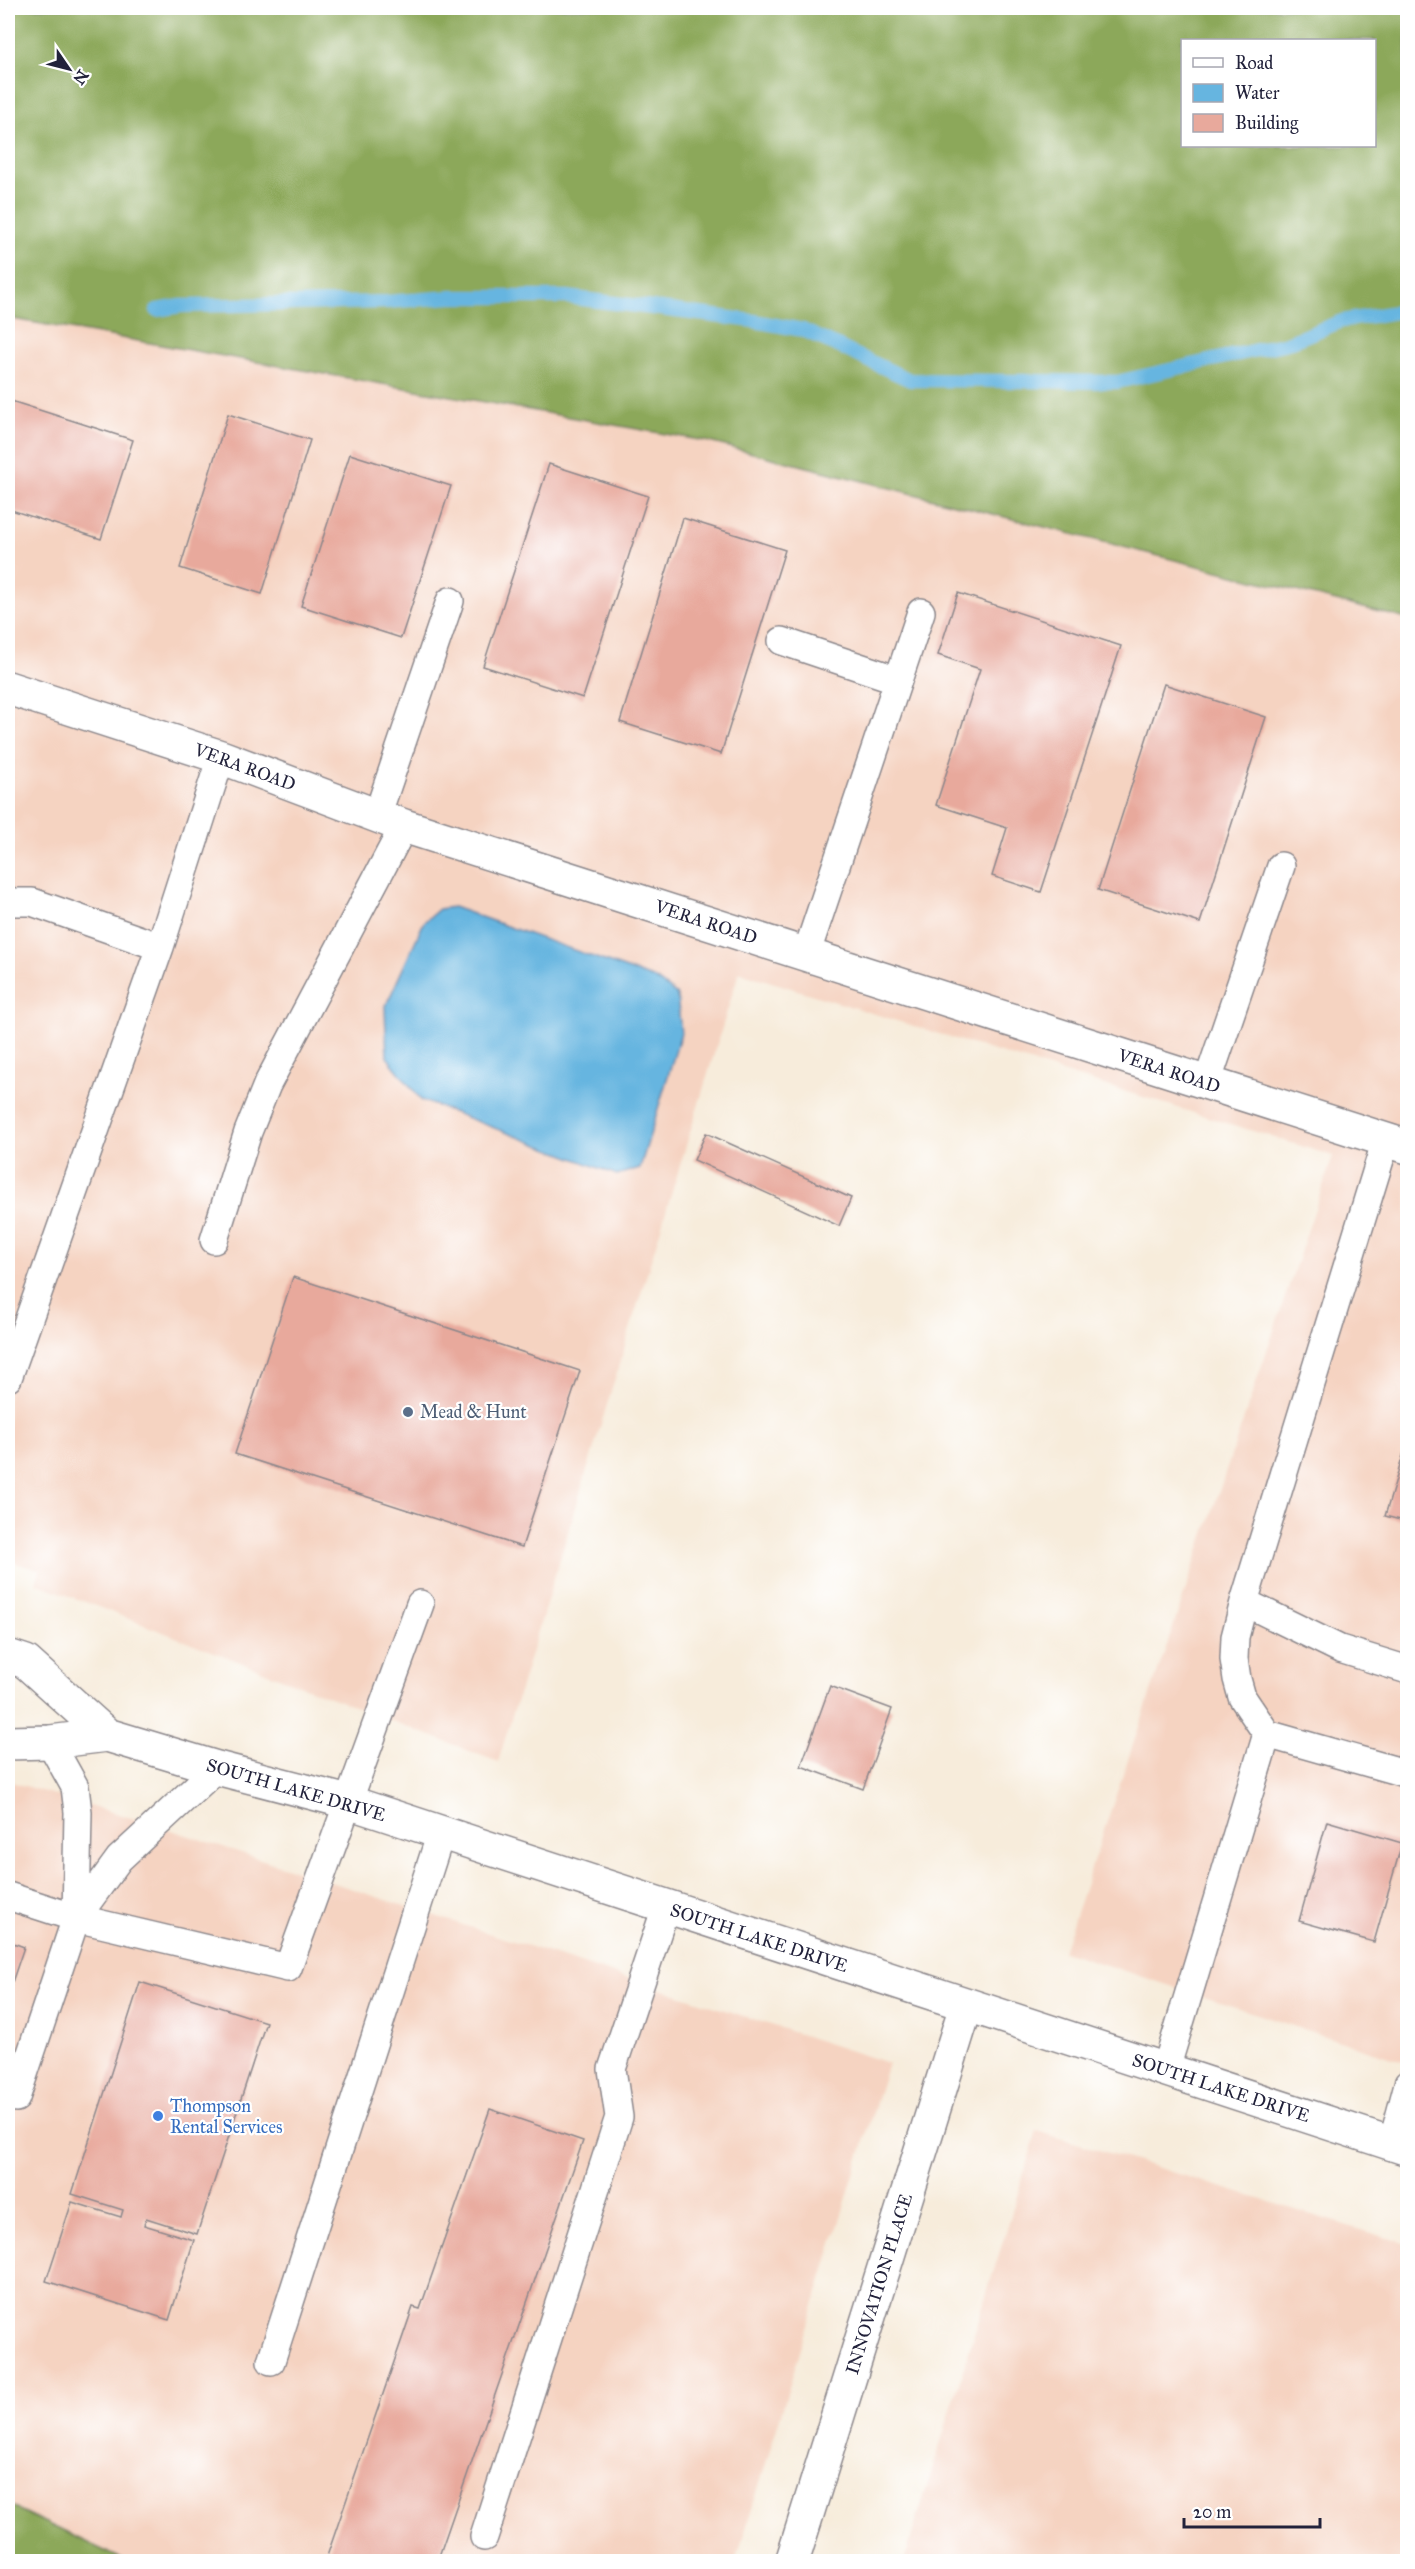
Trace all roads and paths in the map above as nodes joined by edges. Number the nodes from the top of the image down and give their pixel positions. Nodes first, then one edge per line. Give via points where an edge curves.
1 (450, 601) dead end
2 (921, 612) dead end
3 (782, 641) dead end
4 (898, 680) junction
5 (8, 688) edge
6 (221, 757) junction
7 (391, 821) junction
8 (1281, 866) dead end
9 (8, 902) edge
10 (160, 947) junction
11 (806, 955) junction
12 (1207, 1083) junction
13 (1397, 1143) edge
14 (214, 1240) dead end
15 (8, 1378) edge
16 (1244, 1602) junction
17 (420, 1604) dead end
18 (8, 1656) edge
19 (1407, 1670) edge
20 (1267, 1734) junction
21 (107, 1735) junction
22 (50, 1742) junction
23 (8, 1743) edge
24 (217, 1768) junction
25 (1407, 1774) edge
26 (348, 1802) junction
27 (441, 1833) junction
28 (8, 1896) edge
29 (666, 1907) junction
30 (76, 1918) junction
31 (966, 2006) junction
32 (1166, 2069) junction
33 (1407, 2084) edge
34 (8, 2095) edge
35 (1400, 2146) edge
36 (272, 2361) dead end
37 (484, 2537) dead end
38 (792, 2562) edge

1 - 7 lane
2 - 4 lane
3 - 4 lane
4 - 11 lane
5 - 6 street, VERA ROAD
6 - 7 street, VERA ROAD
6 - 10 lane
7 - 11 street, VERA ROAD
7 - 14 lane via 267,1086
8 - 12 lane
9 - 10 lane via 32,902
10 - 15 lane
11 - 12 street, VERA ROAD
12 - 13 street, VERA ROAD
13 - 16 lane
16 - 19 lane via 1340,1649
16 - 20 lane via 1234,1659 1237,1679 1242,1697
17 - 26 lane
18 - 21 street, SOUTH LAKE DRIVE via 26,1662
20 - 25 lane
20 - 32 lane
21 - 22 street, SOUTH LAKE DRIVE
21 - 24 street, SOUTH LAKE DRIVE
22 - 23 street, SOUTH LAKE DRIVE
22 - 30 lane via 75,1787
24 - 26 street, SOUTH LAKE DRIVE
24 - 30 lane via 119,1859
26 - 27 street, SOUTH LAKE DRIVE
26 - 30 lane via 288,1968
27 - 29 street, SOUTH LAKE DRIVE
27 - 36 lane
28 - 30 lane
29 - 31 street, SOUTH LAKE DRIVE
29 - 37 lane via 612,2069 619,2117
30 - 34 lane via 16,2098
31 - 32 street, SOUTH LAKE DRIVE
31 - 38 street, INNOVATION PLACE
32 - 35 street, SOUTH LAKE DRIVE
33 - 35 lane

